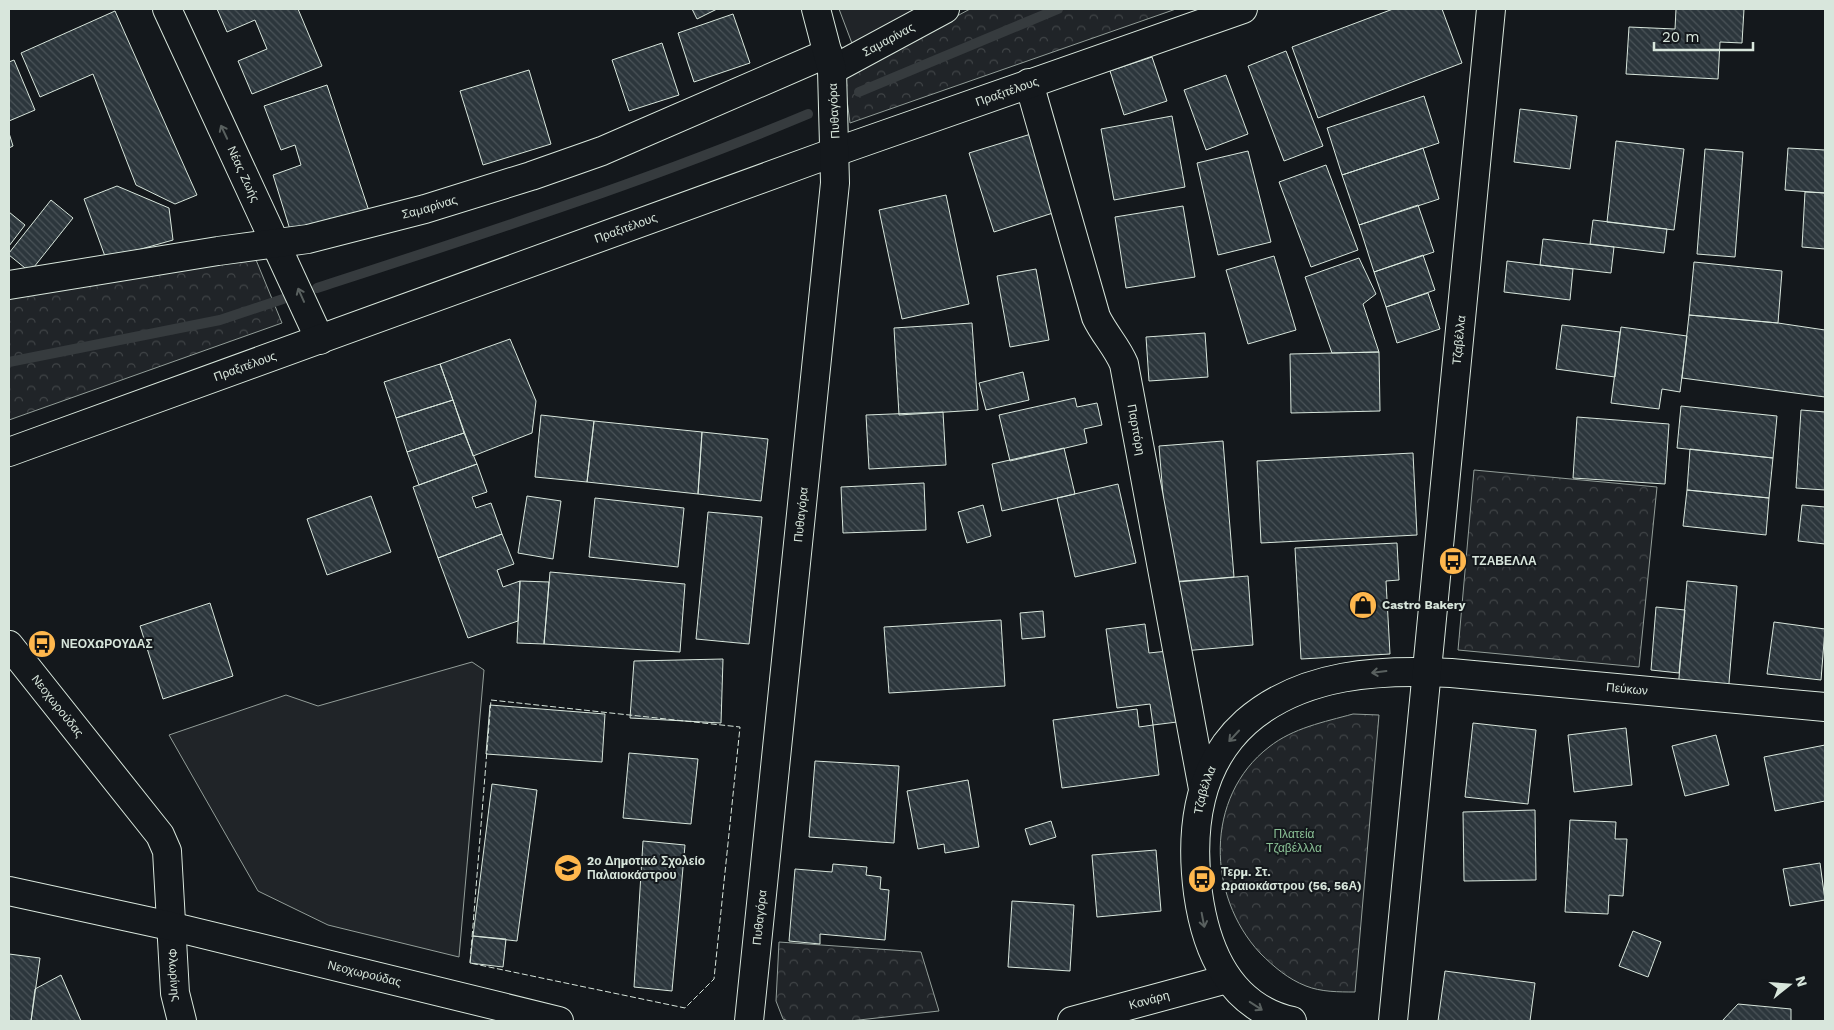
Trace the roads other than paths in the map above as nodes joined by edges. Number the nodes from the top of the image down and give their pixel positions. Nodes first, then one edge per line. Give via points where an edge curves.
1 (166, 9) edge
2 (816, 9) edge
3 (945, 9) edge
4 (1491, 9) edge
5 (1233, 10) edge
6 (830, 62) junction
7 (1029, 83) junction
8 (836, 152) junction
9 (276, 243) junction
10 (9, 285) edge
11 (320, 340) junction
12 (9, 452) edge
13 (9, 644) edge
14 (1427, 671) junction
15 (1825, 707) edge
16 (1203, 789) junction
17 (9, 892) edge
18 (170, 926) junction
19 (1227, 979) junction
20 (182, 1021) edge
21 (559, 1021) edge
22 (749, 1021) edge
23 (1072, 1021) edge
24 (1292, 1021) edge
25 (1393, 1021) edge

9 -> 1 street, Νέας Ζωής
2 - 6 street, Πυθαγόρα
3 - 6 street, Σαμαρίνας
4 - 14 street, Τζαβέλλα
5 - 7 street, Πραξιτέλους
6 - 8 street, Πυθαγόρα
6 - 9 street, Σαμαρίνας via 576,161 348,230
7 - 8 street, Πραξιτέλους
7 - 16 street, Παρπόρη via 1096,316 1124,364
8 - 11 street, Πραξιτέλους
8 - 22 street, Πυθαγόρα via 831,232
9 - 10 street, Σαμαρίνας
11 -> 9 street, Νέας Ζωής
11 - 12 street, Πραξιτέλους
13 - 18 street, Νεοχωρούδας via 160,836 166,851
14 - 15 street, Πεύκων
14 -> 16 street, Τζαβέλλα via 1377,672 1310,686 1286,696 1247,722 1230,738
14 - 25 street, Τζαβέλλα
16 -> 19 street, Τζαβέλλα via 1196,815 1195,872 1204,926
17 - 18 street, Νεοχωρούδας
18 - 20 street, Φλωρίνης via 175,993
18 - 21 street, Νεοχωρούδας
19 - 23 street, Κανάρη
19 -> 24 street, Τζαβέλλα via 1259,1009

